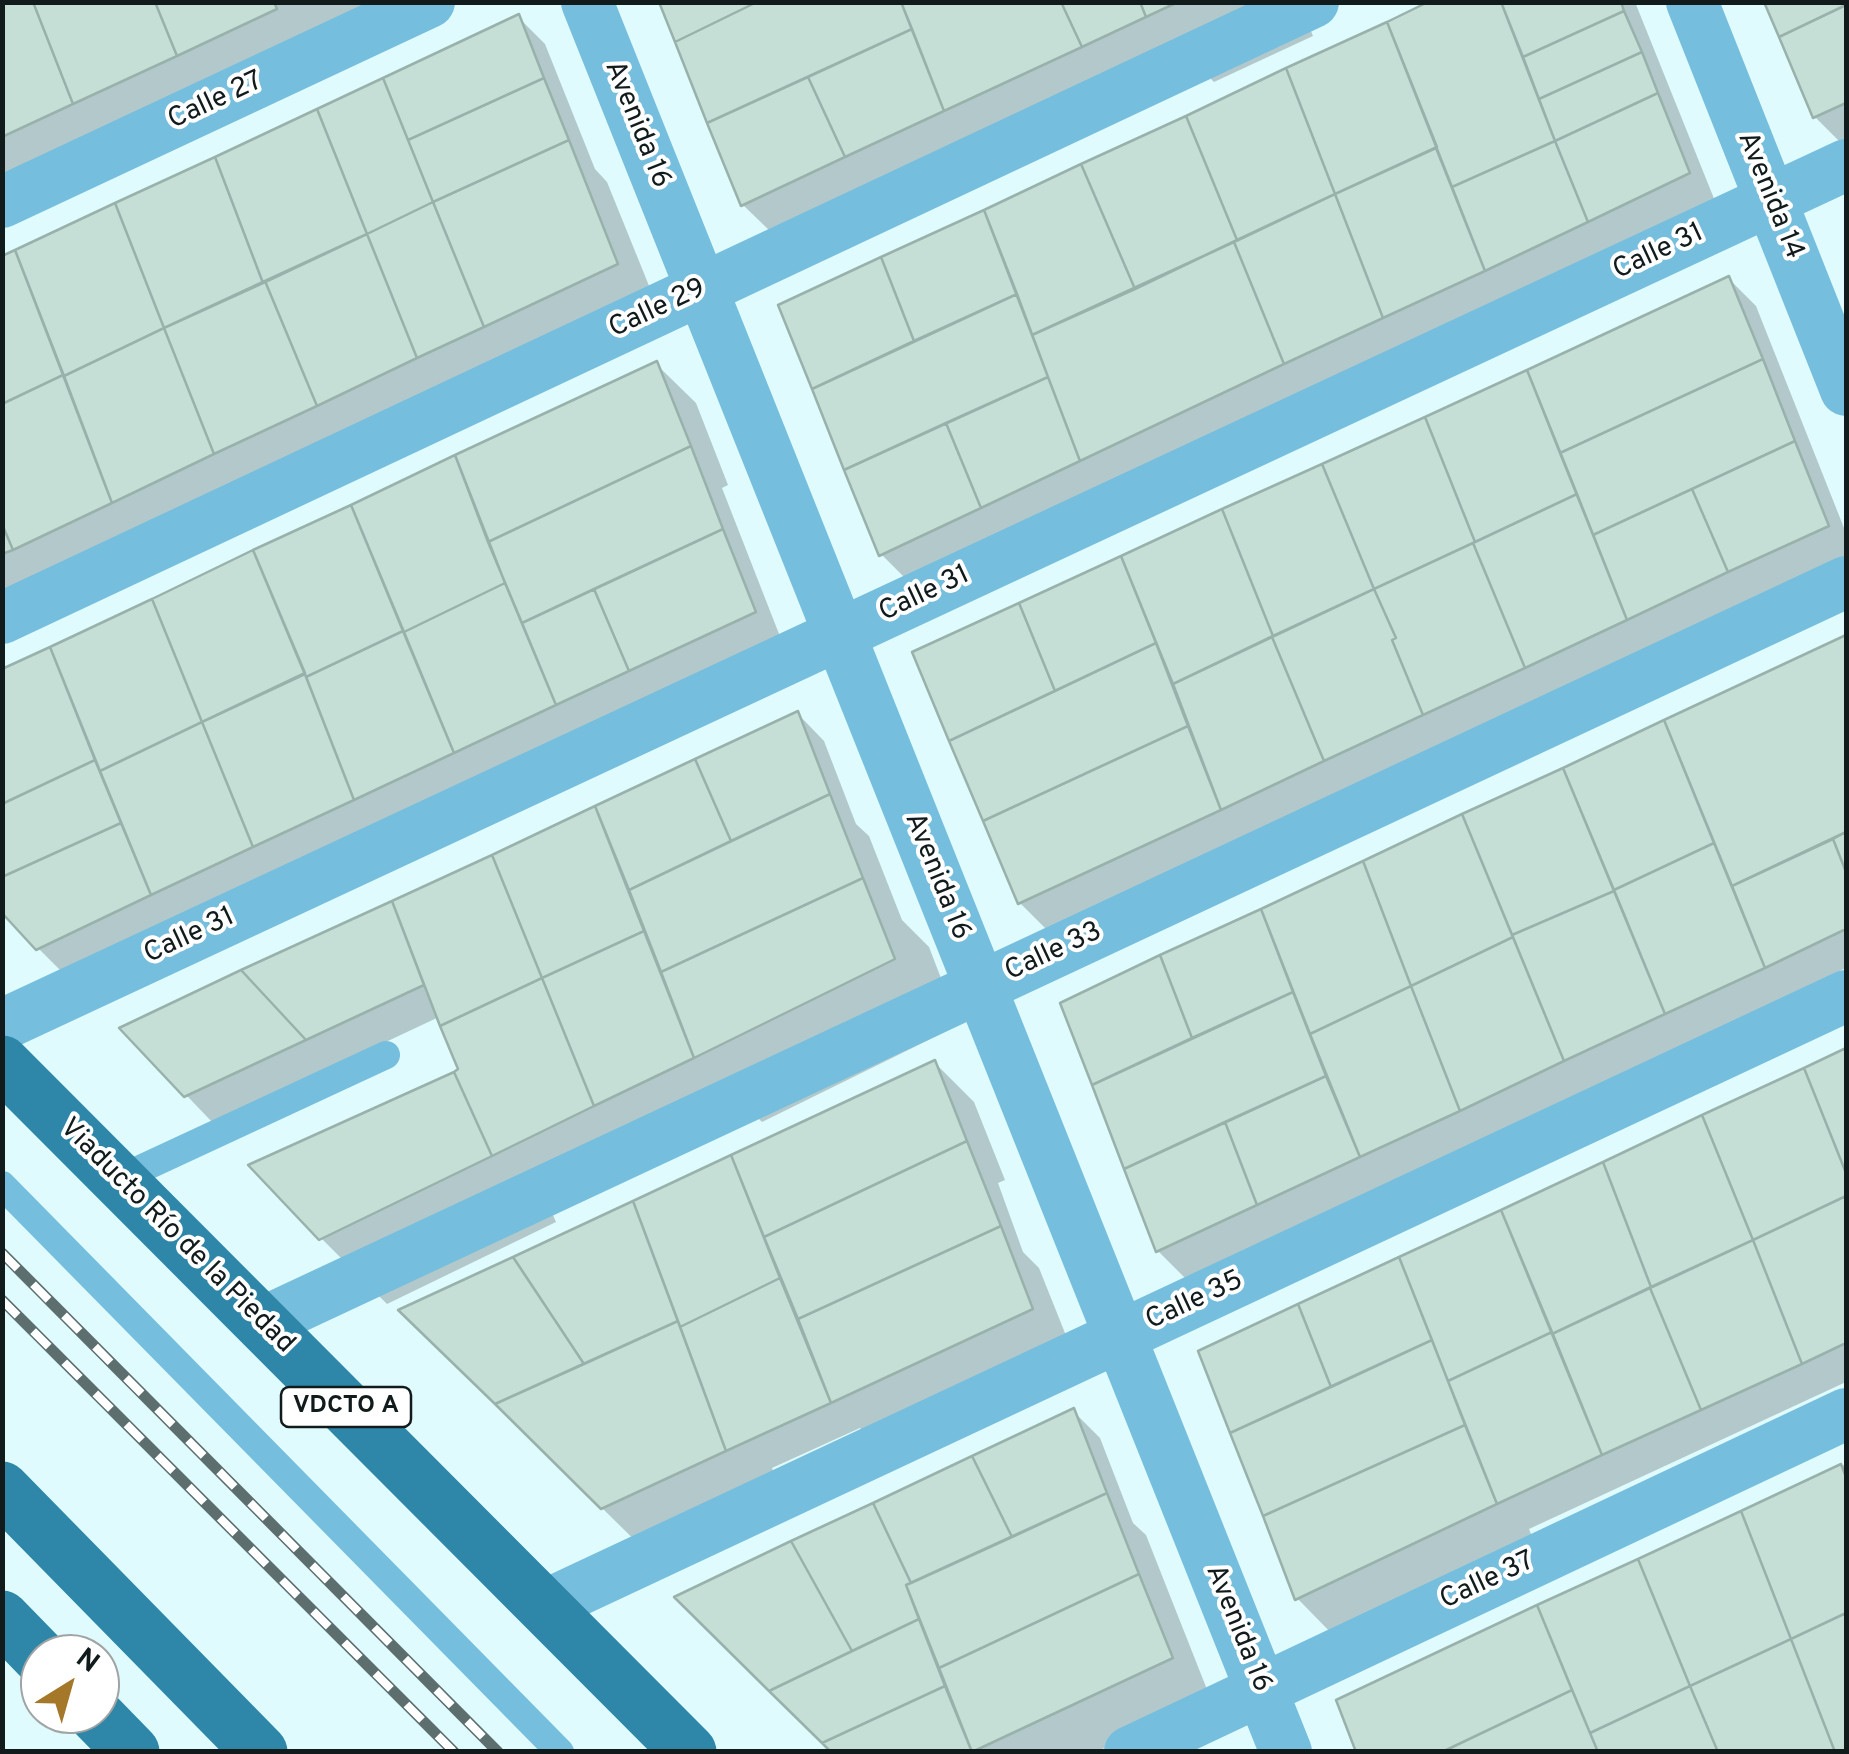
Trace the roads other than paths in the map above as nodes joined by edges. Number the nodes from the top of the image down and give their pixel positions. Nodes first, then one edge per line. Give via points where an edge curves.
1 (429, 2) edge
2 (587, 2) edge
3 (1313, 2) edge
4 (1692, 2) edge
5 (1846, 165) edge
6 (1771, 201) junction
7 (2, 202) edge
8 (702, 290) junction
9 (1846, 390) edge
10 (1846, 582) edge
11 (2, 618) edge
12 (840, 635) junction
13 (980, 988) junction
14 (1846, 996) edge
15 (2, 1024) edge
16 (386, 1055) dead end
17 (2, 1064) edge
18 (119, 1180) junction
19 (2, 1185) edge
20 (262, 1323) junction
21 (1120, 1337) junction
22 (1846, 1414) edge
23 (2, 1489) edge
24 (544, 1606) junction
25 (2, 1618) edge
26 (20, 1636) edge
27 (1261, 1690) junction
28 (114, 1734) edge
29 (132, 1752) edge
30 (260, 1752) edge
31 (560, 1752) edge
32 (689, 1752) edge
33 (1130, 1752) edge
34 (1286, 1752) edge

1 - 7 street, Calle 27
2 - 8 street, Avenida 16
3 - 8 street, Calle 29
4 - 6 street, Avenida 14
5 - 6 street, Calle 31
6 - 9 street, Avenida 14
6 - 12 street, Calle 31
8 - 11 street, Calle 29
8 - 12 street, Avenida 16
10 - 13 street, Calle 33
12 - 13 street, Avenida 16
12 - 15 street, Calle 31
13 - 20 street, Calle 33
13 - 21 street, Avenida 16
14 - 21 street, Calle 35
16 - 18 lane
17 - 18 main road, Viaducto Río de la Piedad / VDCTO A
18 - 20 main road, Viaducto Río de la Piedad / VDCTO A
19 - 31 lane
20 - 24 main road, Viaducto Río de la Piedad / VDCTO A
21 - 24 street, Calle 35
21 - 27 street, Avenida 16
22 - 27 street, Calle 37
23 - 30 main road
24 - 32 main road, Viaducto Río de la Piedad / VDCTO A
25 - 26 main road
27 - 33 street, Calle 37
27 - 34 street, Avenida 16
28 - 29 main road

